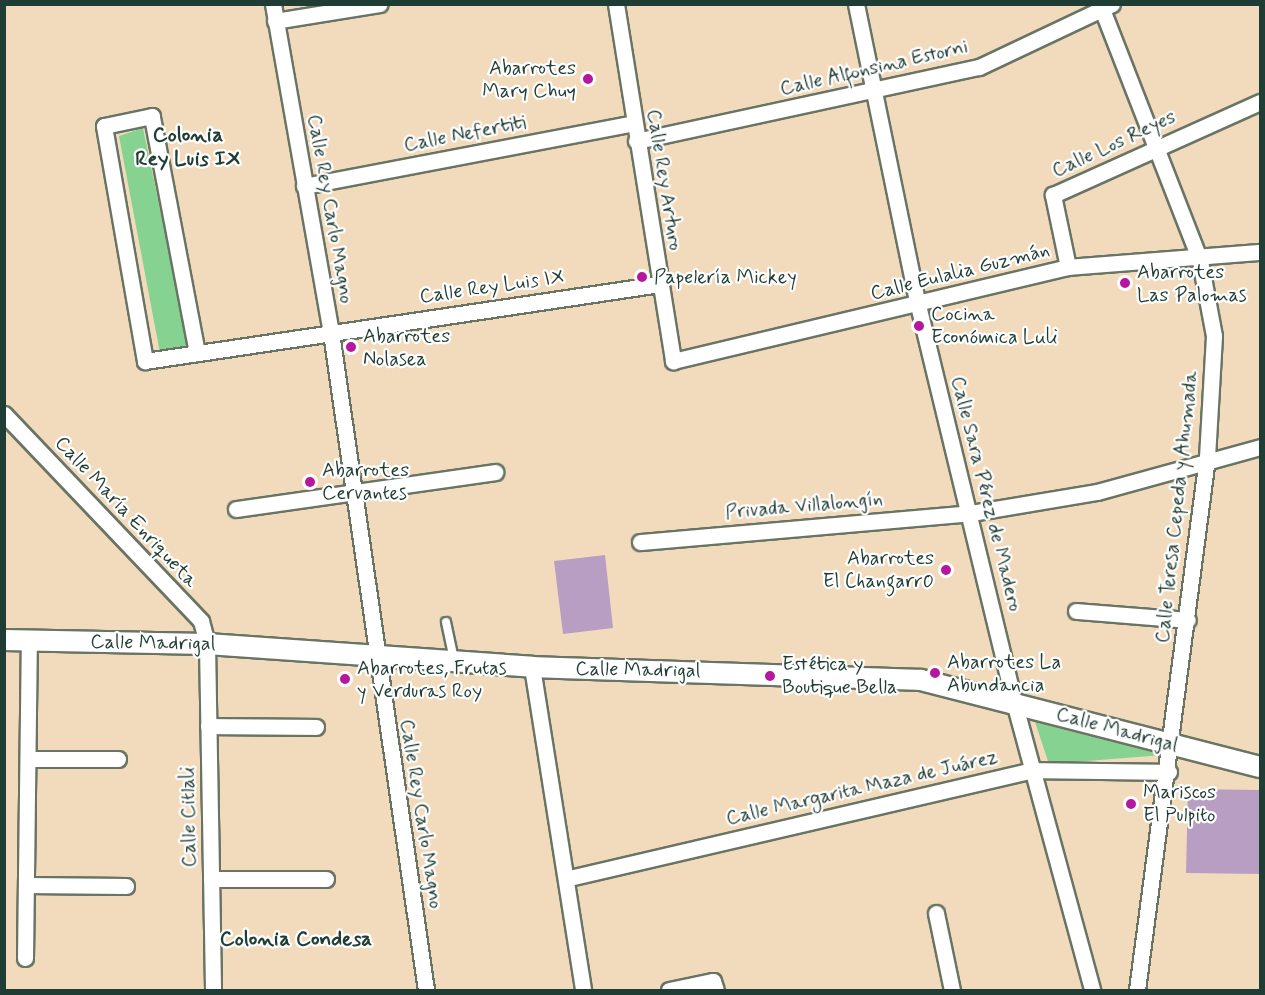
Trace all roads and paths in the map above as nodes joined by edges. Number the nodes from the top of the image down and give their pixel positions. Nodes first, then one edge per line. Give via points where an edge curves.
1 (273, 4) edge
2 (380, 4) edge
3 (616, 4) edge
4 (856, 4) edge
5 (1105, 6) edge
6 (275, 21) junction
7 (876, 90) junction
8 (1260, 102) edge
9 (633, 123) junction
10 (636, 141) junction
11 (1153, 148) junction
12 (304, 186) junction
13 (1260, 252) edge
14 (1200, 261) junction
15 (1068, 267) junction
16 (660, 284) junction
17 (918, 305) junction
18 (331, 333) junction
19 (197, 353) junction
20 (673, 361) joint
21 (4, 414) edge
22 (1260, 447) edge
23 (1207, 458) junction
24 (495, 472) dead end
25 (352, 493) junction
26 (236, 509) dead end
27 (971, 513) junction
28 (640, 542) dead end
29 (1076, 611) dead end
30 (1188, 620) junction
31 (446, 622) dead end
32 (4, 640) edge
33 (29, 642) junction
34 (207, 644) junction
35 (375, 654) junction
36 (454, 659) junction
37 (532, 667) junction
38 (1014, 702) junction
39 (208, 726) junction
40 (316, 727) dead end
41 (1173, 744) junction
42 (28, 759) junction
43 (118, 759) dead end
44 (1260, 767) edge
45 (1032, 770) junction
46 (1169, 772) junction
47 (568, 878) junction
48 (211, 879) junction
49 (326, 879) dead end
50 (26, 885) junction
51 (126, 886) dead end
52 (936, 913) dead end
53 (25, 958) dead end
54 (213, 990) edge
55 (426, 990) edge
56 (583, 990) edge
57 (669, 990) edge
58 (716, 990) edge
59 (952, 990) edge
60 (1092, 990) edge
61 (1137, 990) edge

1 - 6 street, Calle Rey Carlo Magno
2 - 6 street
3 - 9 street, Calle Rey Arturo
4 - 7 street, Calle Sara Pérez de Madero
5 - 7 street, Calle Alfonsina Estorni via 979,67
5 - 11 street, Calle Teresa Cepeda y Ahumada
6 - 12 street, Calle Rey Carlo Magno
7 - 10 street, Calle Alfonsina Estorni
7 - 17 street, Calle Sara Pérez de Madero
8 - 11 street, Calle Los Reyes
9 - 10 street, Calle Rey Arturo
9 - 12 street, Calle Nefertiti
10 - 16 street, Calle Rey Arturo
11 - 14 street, Calle Teresa Cepeda y Ahumada
11 - 15 street, Calle Los Reyes via 1053,195
12 - 18 street, Calle Rey Carlo Magno
13 - 14 street, Calle Eulalia Guzmán
14 - 15 street, Calle Eulalia Guzmán
14 - 23 street, Calle Teresa Cepeda y Ahumada via 1214,336
15 - 17 street, Calle Eulalia Guzmán
16 - 18 street, Calle Rey Luis IX
16 - 20 street, Calle Rey Arturo
17 - 20 street, Calle Eulalia Guzmán
17 - 27 street, Calle Sara Pérez de Madero
18 - 19 street, Calle Rey Luis IX
18 - 25 street, Calle Rey Carlo Magno
19 - 19 street, Calle Rey Luis IX via 152,116 104,126 145,361
21 - 34 street, Calle María Enriqueta via 201,621
22 - 23 street, Privada Villalongín
23 - 27 street, Privada Villalongín via 1097,492
23 - 30 street, Calle Teresa Cepeda y Ahumada
24 - 25 street
25 - 26 street
25 - 35 street, Calle Rey Carlo Magno
27 - 28 street, Privada Villalongín
27 - 38 street, Calle Sara Pérez de Madero
29 - 30 street
30 - 41 street, Calle Teresa Cepeda y Ahumada
31 - 36 lane
32 - 33 street, Calle Madrigal
33 - 34 street, Calle Madrigal
33 - 42 street
34 - 35 street, Calle Madrigal
34 - 39 street, Calle Citlali
35 - 36 street, Calle Madrigal
35 - 55 street, Calle Rey Carlo Magno
36 - 37 street, Calle Madrigal
37 - 38 street, Calle Madrigal via 862,674 921,680
37 - 47 street
38 - 41 street, Calle Madrigal
38 - 45 street, Calle Sara Pérez de Madero
39 - 40 street
39 - 48 street, Calle Citlali
41 - 44 street, Calle Madrigal
41 - 46 street, Calle Teresa Cepeda y Ahumada
42 - 43 street
42 - 50 street
45 - 46 street, Calle Margarita Maza de Juárez
45 - 47 street, Calle Margarita Maza de Juárez
45 - 60 street, Calle Sara Pérez de Madero
46 - 61 street, Calle Teresa Cepeda y Ahumada
47 - 56 street
48 - 49 street
48 - 54 street, Calle Citlali
50 - 51 street
50 - 53 street
52 - 59 street
57 - 58 street via 713,981

